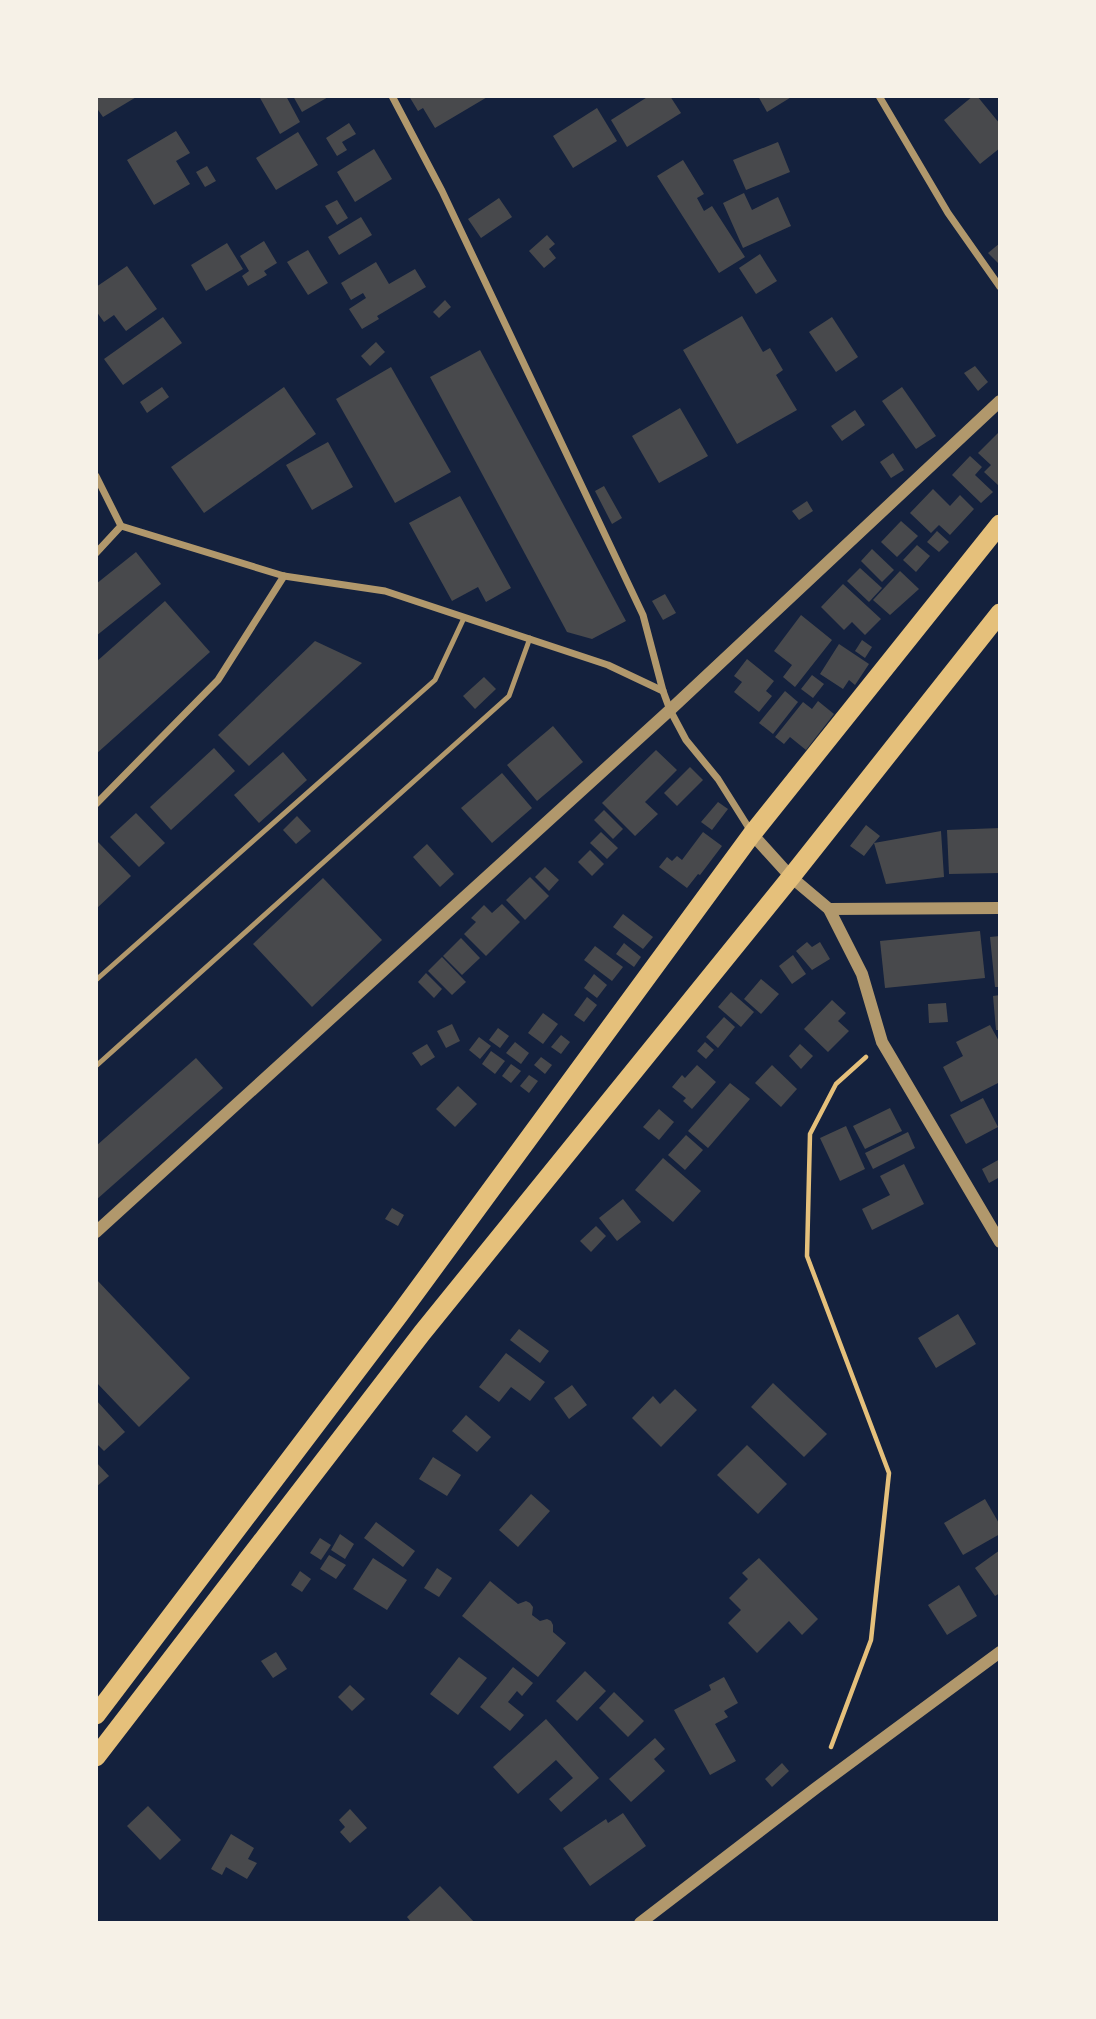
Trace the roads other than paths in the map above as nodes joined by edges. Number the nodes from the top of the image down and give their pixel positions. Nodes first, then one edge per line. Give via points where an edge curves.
1 (392, 96) edge
2 (880, 96) edge
3 (1000, 288) edge
4 (1000, 401) edge
5 (96, 476) edge
6 (1000, 524) edge
7 (121, 526) junction
8 (96, 553) edge
9 (284, 576) junction
10 (1000, 613) edge
11 (464, 618) junction
12 (530, 638) junction
13 (663, 691) junction
14 (670, 710) junction
15 (96, 804) edge
16 (752, 834) junction
17 (791, 877) junction
18 (1000, 908) edge
19 (829, 909) junction
20 (96, 980) edge
21 (96, 1066) edge
22 (96, 1232) edge
23 (1000, 1242) edge
24 (1000, 1652) edge
25 (96, 1715) edge
26 (96, 1757) edge
27 (640, 1923) edge

1 - 13 street via 442,191 643,615
2 - 3 street via 948,214
4 - 14 street
5 - 7 street
6 - 16 highway
7 - 8 street
7 - 9 street
9 - 11 street via 385,591
9 - 15 street via 218,680
10 - 17 highway
11 - 12 street
11 - 20 lane via 435,680
12 - 13 street via 608,665
12 - 21 lane via 509,696
13 - 14 street
14 - 16 street
14 - 22 street
16 - 17 street
16 - 25 highway
17 - 19 street
17 - 26 highway via 422,1332
18 - 19 street
19 - 23 street via 862,974 882,1042
24 - 27 street

